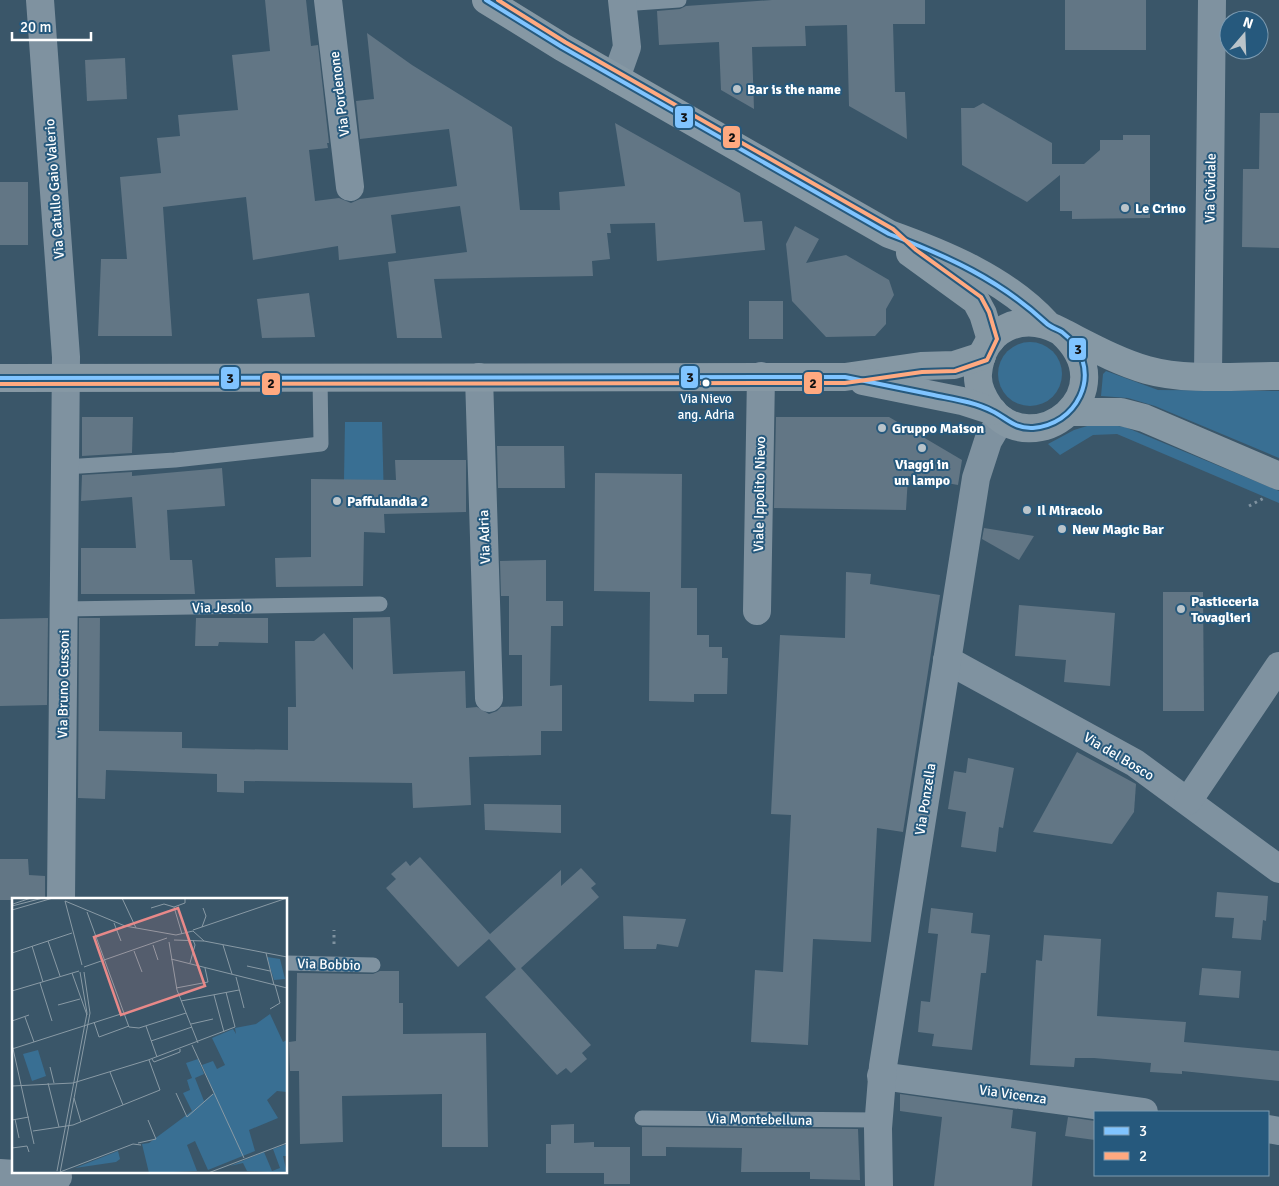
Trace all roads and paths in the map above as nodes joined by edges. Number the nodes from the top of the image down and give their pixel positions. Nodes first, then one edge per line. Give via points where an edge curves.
1 (40, 0) edge
2 (328, 0) edge
3 (486, 0) edge
4 (678, 0) edge
5 (1212, 0) edge
6 (622, 2) edge
7 (616, 78) junction
8 (350, 187) dead end
9 (889, 234) junction
10 (1054, 328) junction
11 (986, 348) junction
12 (1208, 375) junction
13 (761, 376) junction
14 (1279, 376) edge
15 (320, 377) junction
16 (479, 377) junction
17 (845, 377) junction
18 (0, 378) edge
19 (66, 379) junction
20 (1070, 412) junction
21 (997, 415) junction
22 (65, 467) junction
23 (1272, 487) edge
24 (1249, 506) dead end
25 (380, 604) dead end
26 (64, 608) junction
27 (757, 611) dead end
28 (947, 660) junction
29 (1279, 666) edge
30 (489, 698) dead end
31 (1188, 801) junction
32 (1279, 869) edge
33 (62, 898) edge
34 (288, 963) edge
35 (373, 965) dead end
36 (882, 1076) junction
37 (1137, 1111) edge
38 (642, 1118) dead end
39 (878, 1120) junction
40 (0, 1173) edge
41 (58, 1178) edge
42 (879, 1186) edge

1 - 19 street, Via Catullo Gaio Valerio
2 - 8 street, Via Pordenone
3 - 7 main road
4 - 6 lane
5 - 12 street, Via Cividale
6 - 7 street via 627,47
7 - 9 main road
9 - 10 main road via 941,254 980,274 1023,301
9 - 11 main road via 976,301 983,314
10 - 11 main road via 1016,323 1001,329
10 - 12 main road via 1118,360 1147,370
10 - 20 main road via 1078,349 1085,370 1081,394
11 - 17 main road via 954,365 921,366
11 - 21 main road via 978,383 984,401
12 - 14 main road
13 - 16 main road
13 - 17 main road
13 - 27 street, Viale Ippolito Nievo
15 - 16 main road
15 - 19 main road
15 - 22 lane via 321,444 175,460
16 - 30 street, Via Adria
17 - 21 main road via 962,401
18 - 19 main road
19 - 22 street, Via Bruno Gussoni
20 - 21 main road via 1053,424 1031,428 1010,424
20 - 23 main road via 1138,416
21 - 28 street, Via Ponzella via 977,471
22 - 26 street, Via Bruno Gussoni
23 - 24 path
25 - 26 lane, Via Jesolo
26 - 33 street, Via Bruno Gussoni
28 - 31 street, Via del Bosco via 1120,754
28 - 36 street, Via Ponzella
29 - 31 street
31 - 32 street, Via del Bosco
34 - 35 lane, Via Bobbio
36 - 37 street, Via Vicenza
36 - 39 street, Via Ponzella
38 - 39 lane, Via Montebelluna
39 - 42 street, Via Ponzella
40 - 41 street

